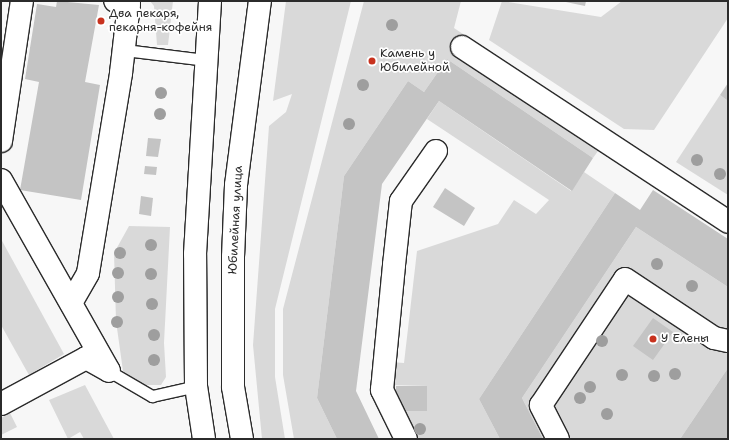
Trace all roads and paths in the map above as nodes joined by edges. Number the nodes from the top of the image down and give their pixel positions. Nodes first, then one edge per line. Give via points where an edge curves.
1 (22, 1) edge
2 (115, 1) edge
3 (210, 1) edge
4 (260, 1) edge
5 (462, 48) dead end
6 (124, 50) junction
7 (205, 60) junction
8 (1, 141) edge
9 (436, 151) dead end
10 (1, 180) edge
11 (728, 222) edge
12 (72, 303) junction
13 (728, 342) edge
14 (109, 372) junction
15 (196, 386) junction
16 (1, 404) edge
17 (204, 439) edge
18 (242, 439) edge
19 (406, 439) edge
20 (558, 439) edge

1 - 8 street
2 - 6 street via 129,4
3 - 7 street
4 - 18 street, Юбилейная улица via 236,185 233,257 233,387
5 - 11 street
6 - 7 lane
6 - 12 street via 88,273
7 - 15 street via 195,254
9 - 19 street via 401,201 390,304 382,390
10 - 12 street
12 - 14 street
13 - 20 street via 714,338 626,279 541,405
14 - 15 lane via 152,396
14 - 16 street via 86,358
15 - 17 street

